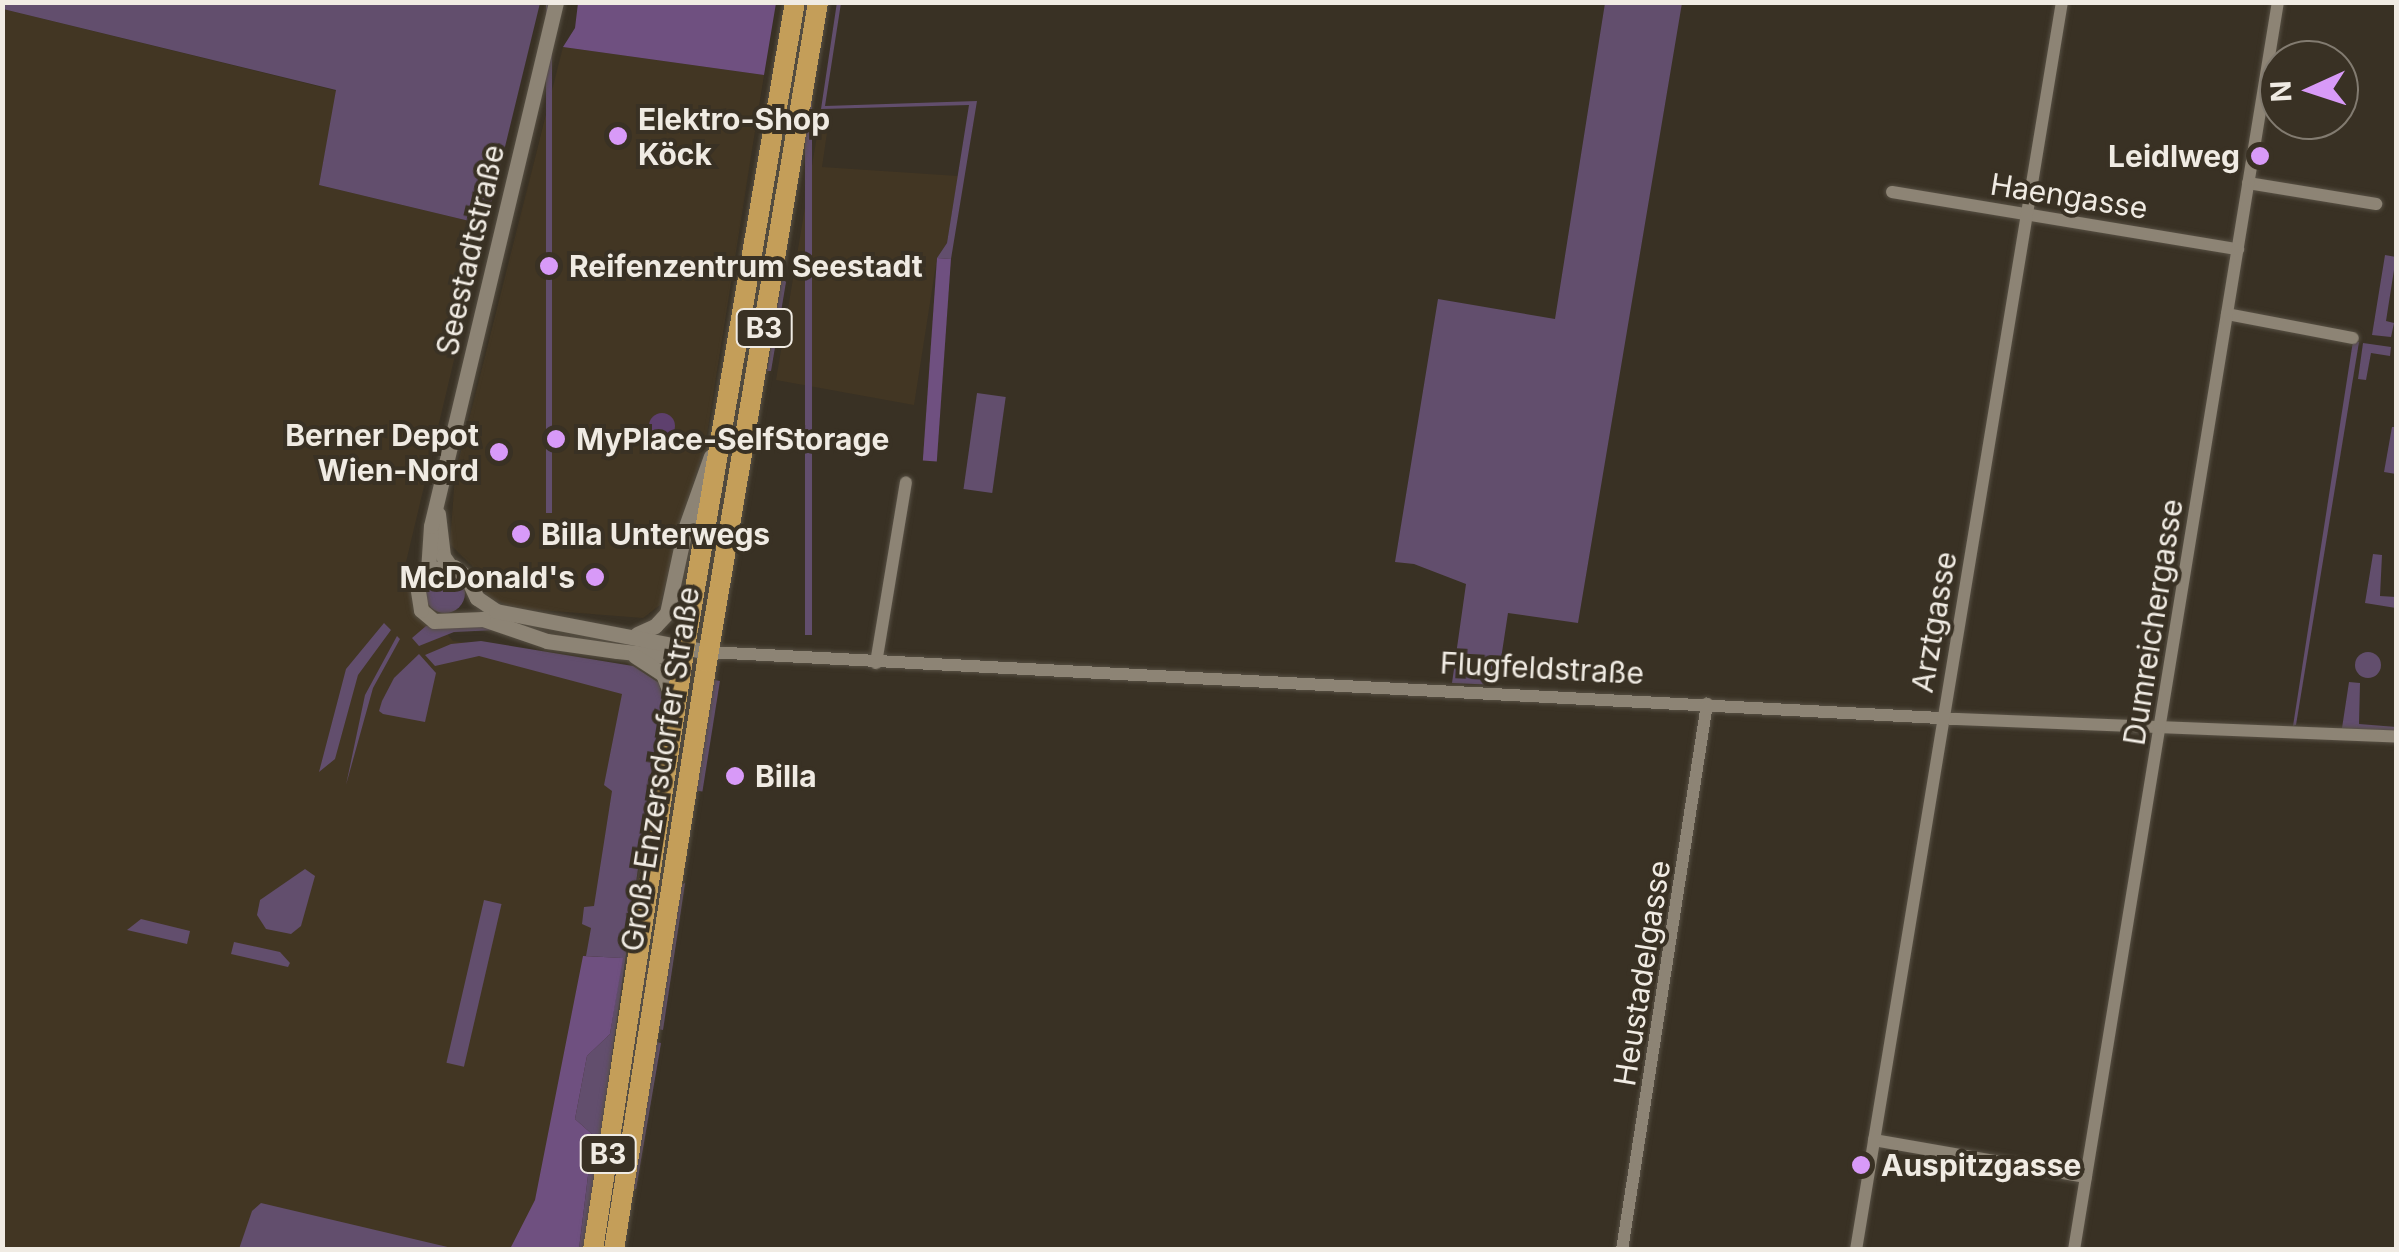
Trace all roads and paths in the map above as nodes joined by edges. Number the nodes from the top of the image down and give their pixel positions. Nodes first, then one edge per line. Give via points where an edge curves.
1 (556, 2) edge
2 (795, 2) edge
3 (818, 2) edge
4 (2062, 2) edge
5 (2278, 2) edge
6 (2248, 183) junction
7 (1892, 192) dead end
8 (2376, 204) dead end
9 (2027, 214) junction
10 (2238, 249) junction
11 (2227, 314) junction
12 (2354, 338) dead end
13 (730, 394) junction
14 (906, 482) dead end
15 (437, 510) junction
16 (450, 566) junction
17 (428, 571) junction
18 (471, 584) junction
19 (457, 620) junction
20 (633, 636) junction
21 (685, 650) junction
22 (617, 651) junction
23 (708, 652) junction
24 (876, 663) junction
25 (1707, 704) junction
26 (676, 708) junction
27 (1944, 716) junction
28 (2160, 726) junction
29 (2396, 737) edge
30 (1874, 1140) junction
31 (2086, 1177) junction
32 (593, 1250) edge
33 (614, 1250) edge
34 (1622, 1250) edge
35 (1856, 1250) edge
36 (2074, 1250) edge

1 - 15 street, Seestadtstraße
2 - 13 main road, Groß-Enzersdorfer Straße / B3
3 - 23 main road, Groß-Enzersdorfer Straße / B3
4 - 9 street, Arztgasse
5 - 6 street, Dumreichergasse
6 - 8 street
6 - 10 street, Dumreichergasse
7 - 9 street, Haengasse
9 - 10 street, Haengasse
9 - 27 street, Arztgasse
10 - 11 street, Dumreichergasse
11 - 12 street
11 - 28 street, Dumreichergasse
13 - 20 street via 667,613
13 - 21 main road, Groß-Enzersdorfer Straße / B3
14 - 24 street
15 - 16 street, Seestadtstraße
15 - 17 street, Seestadtstraße
16 - 17 street
16 - 18 street
17 - 19 street, Seestadtstraße via 417,586 421,610 434,621
18 - 19 street via 472,600
18 - 20 street via 477,598 509,616
19 - 22 street, Seestadtstraße via 483,619 547,641
20 - 21 street
21 - 22 street, Seestadtstraße via 665,656
21 - 23 street, Flugfeldstraße
21 - 26 main road, Groß-Enzersdorfer Straße / B3
22 - 26 street via 656,667
23 - 24 street, Flugfeldstraße
23 - 33 main road, Groß-Enzersdorfer Straße / B3
24 - 25 street, Flugfeldstraße
25 - 27 street, Flugfeldstraße
25 - 34 street, Heustadelgasse
26 - 32 main road, Groß-Enzersdorfer Straße / B3
27 - 28 street, Flugfeldstraße
27 - 30 street, Arztgasse
28 - 29 street, Flugfeldstraße
28 - 31 street, Dumreichergasse
30 - 31 street
30 - 35 street, Arztgasse
31 - 36 street, Dumreichergasse

